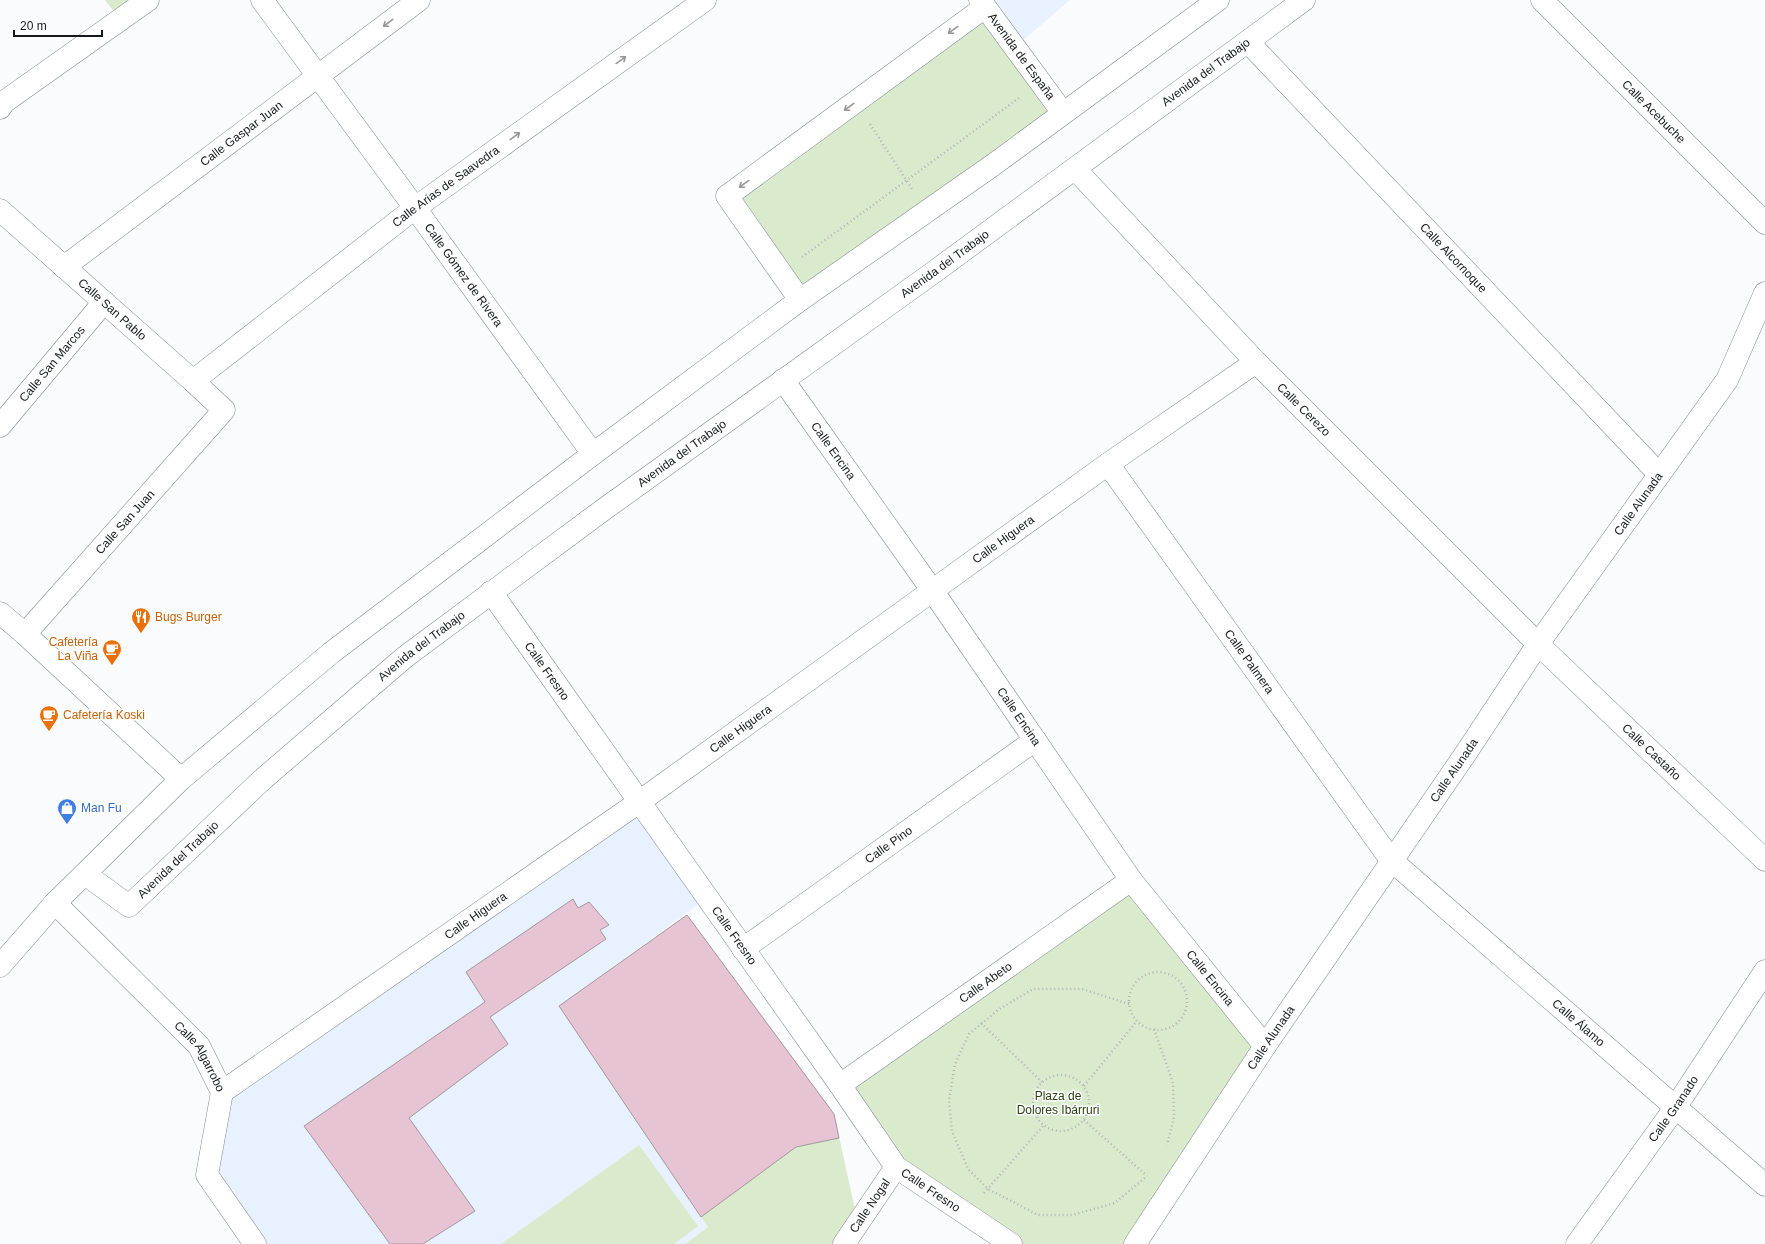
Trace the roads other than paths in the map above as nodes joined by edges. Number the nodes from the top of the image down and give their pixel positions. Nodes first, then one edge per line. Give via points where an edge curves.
1 (148, 0) edge
2 (262, 0) edge
3 (419, 0) edge
4 (705, 0) edge
5 (1218, 0) edge
6 (1304, 0) edge
7 (1542, 0) edge
8 (982, 4) edge
9 (1248, 42) junction
10 (318, 76) junction
11 (0, 108) edge
12 (1063, 113) junction
13 (1075, 169) junction
14 (415, 208) junction
15 (0, 210) edge
16 (1765, 223) edge
17 (64, 267) junction
18 (1765, 293) edge
19 (800, 300) junction
20 (104, 302) junction
21 (1256, 362) junction
22 (783, 380) junction
23 (193, 381) junction
24 (224, 410) joint
25 (0, 426) edge
26 (593, 454) junction
27 (1108, 464) junction
28 (1659, 474) junction
29 (932, 590) junction
30 (491, 592) junction
31 (0, 613) edge
32 (26, 634) junction
33 (1538, 644) junction
34 (1034, 740) junction
35 (181, 780) junction
36 (639, 802) junction
37 (1391, 860) junction
38 (1765, 860) edge
39 (85, 874) junction
40 (1131, 880) junction
41 (55, 903) junction
42 (743, 949) junction
43 (0, 966) edge
44 (1765, 971) edge
45 (1266, 1046) junction
46 (840, 1085) junction
47 (222, 1092) junction
48 (1675, 1108) junction
49 (896, 1167) junction
50 (1765, 1185) edge
51 (1143, 1241) edge
52 (255, 1244) edge
53 (844, 1244) edge
54 (1011, 1244) edge
55 (1576, 1244) edge

1 - 11 street via 4,102
2 - 10 street, Calle Gómez de Rivera
3 -> 10 street, Calle Gaspar Juan
14 -> 4 street, Calle Arias de Saavedra
5 - 12 street
6 - 9 street, Avenida del Trabajo
7 - 16 street, Calle Acebuche
8 - 12 street, Avenida de España
8 -> 19 street via 856,102 727,196
9 - 13 street, Avenida del Trabajo
9 - 28 street, Calle Alcornoque
10 - 14 street, Calle Gómez de Rivera
10 - 17 street, Calle Gaspar Juan
12 - 19 street
13 - 21 street, Calle Cerezo
13 - 22 street, Avenida del Trabajo
14 - 23 street, Calle Arias de Saavedra
14 - 26 street, Calle Gómez de Rivera
15 - 17 street, Calle San Pablo
17 - 20 street, Calle San Pablo
18 - 28 street, Calle Alunada via 1727,380
19 - 26 street
20 - 23 street, Calle San Pablo
20 - 25 street, Calle San Marcos
21 - 27 street, Calle Higuera
21 - 33 street, Calle Cerezo
22 - 29 street, Calle Encina
22 - 30 street, Avenida del Trabajo
23 - 24 street, Calle San Pablo
24 - 32 street, Calle San Juan
26 - 35 street via 331,653
27 - 29 street, Calle Higuera
27 - 37 street, Calle Palmera
28 - 33 street, Calle Alunada
29 - 34 street, Calle Encina
29 - 36 street, Calle Higuera
30 - 36 street, Calle Fresno
30 - 39 street, Avenida del Trabajo via 405,656 264,779 129,906
31 - 32 street
32 - 35 street
33 - 37 street, Calle Alunada
33 - 38 street, Calle Castaño
34 - 40 street, Calle Encina
34 - 42 street, Calle Pino
35 - 39 street
36 - 42 street, Calle Fresno
36 - 47 street, Calle Higuera
37 - 45 street, Calle Alunada
37 - 48 street, Calle Álamo
39 - 41 street
40 - 45 street, Calle Encina
40 - 46 street, Calle Abeto
41 - 43 street
41 - 47 street, Calle Algarrobo via 199,1046
42 - 46 street, Calle Fresno
44 - 48 street, Calle Granado
45 - 51 street, Calle Alunada via 1167,1194
46 - 49 street, Calle Fresno
47 - 52 street, Calle Algarrobo via 207,1175
48 - 50 street, Calle Álamo
48 - 55 street, Calle Granado
49 - 53 street, Calle Nogal
49 - 54 street, Calle Fresno

